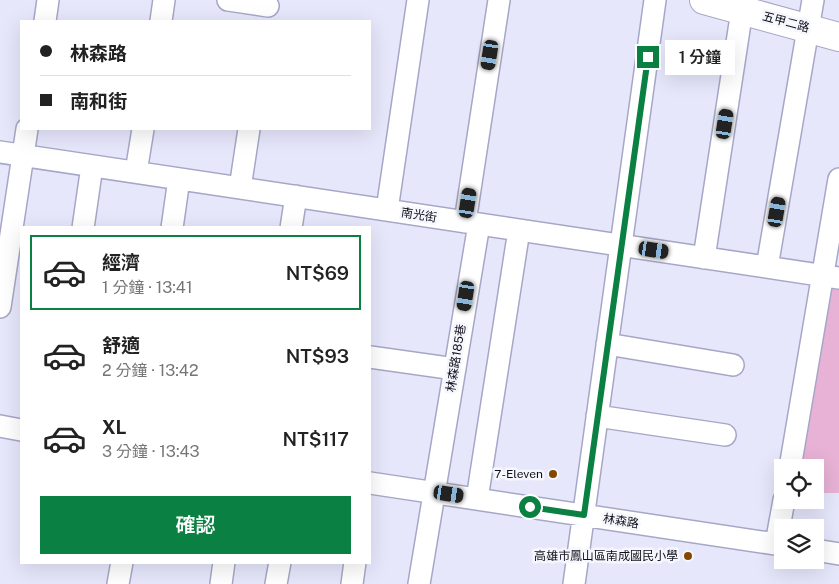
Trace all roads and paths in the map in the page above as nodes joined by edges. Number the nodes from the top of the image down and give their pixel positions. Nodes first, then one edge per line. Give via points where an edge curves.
1 (48, 0) edge
2 (164, 0) edge
3 (228, 0) edge
4 (418, 0) edge
5 (499, 0) edge
6 (655, 0) edge
7 (704, 0) edge
8 (813, 0) edge
9 (268, 9) edge
10 (742, 10) junction
11 (45, 20) edge
12 (161, 20) edge
13 (808, 29) junction
14 (839, 37) edge
15 (27, 130) edge
16 (143, 130) edge
17 (249, 130) edge
18 (0, 152) edge
19 (23, 155) junction
20 (92, 166) junction
21 (136, 172) junction
22 (179, 179) junction
23 (839, 179) edge
24 (240, 188) junction
25 (296, 196) junction
26 (387, 210) junction
27 (472, 223) junction
28 (83, 226) edge
29 (172, 226) edge
30 (291, 226) edge
31 (519, 230) junction
32 (621, 245) junction
33 (704, 258) junction
34 (767, 267) junction
35 (831, 277) edge
36 (0, 307) edge
37 (607, 344) junction
38 (371, 357) edge
39 (733, 365) dead end
40 (455, 369) junction
41 (598, 416) junction
42 (0, 426) edge
43 (20, 430) edge
44 (725, 435) dead end
45 (792, 459) edge
46 (371, 483) edge
47 (434, 492) junction
48 (477, 499) junction
49 (584, 515) junction
50 (774, 544) edge
51 (824, 552) edge
52 (839, 554) edge
53 (122, 564) edge
54 (224, 564) edge
55 (280, 564) edge
56 (356, 564) edge
57 (118, 584) edge
58 (221, 584) edge
59 (276, 584) edge
60 (352, 584) edge
61 (419, 584) edge
62 (574, 584) edge

1 - 11 street
2 - 12 street
3 - 9 street
4 - 26 street
5 - 27 street, 林森路185巷
6 - 32 street
7 - 10 main road, 五甲二路
8 - 13 street
10 - 13 main road, 五甲二路
10 - 33 street
13 - 14 main road, 五甲二路
13 - 34 street
15 - 19 street
16 - 21 street
17 - 24 street
18 - 19 street, 南光街
19 - 20 street, 南光街
19 - 36 street
20 - 21 street, 南光街
20 - 28 street
21 - 22 street, 南光街
22 - 24 street, 南光街
22 - 29 street
23 - 35 street
24 - 25 street, 南光街
25 - 26 street, 南光街
25 - 30 street
26 - 27 street, 南光街
27 - 31 street, 南光街
27 - 40 street, 林森路185巷
31 - 32 street, 南光街
31 - 48 street
32 - 33 street, 南光街
32 - 37 street
33 - 34 street, 南光街
34 - 35 street, 南光街
35 - 45 street
37 - 39 street
37 - 41 street
38 - 40 street
40 - 47 street, 林森路185巷
41 - 44 street
41 - 49 street
42 - 43 street
46 - 47 street, 林森路
47 - 48 street, 林森路
47 - 61 street, 林森路185巷
48 - 49 street, 林森路
49 - 50 street, 林森路
49 - 62 street
51 - 52 street
53 - 57 street
54 - 58 street
55 - 59 street
56 - 60 street

